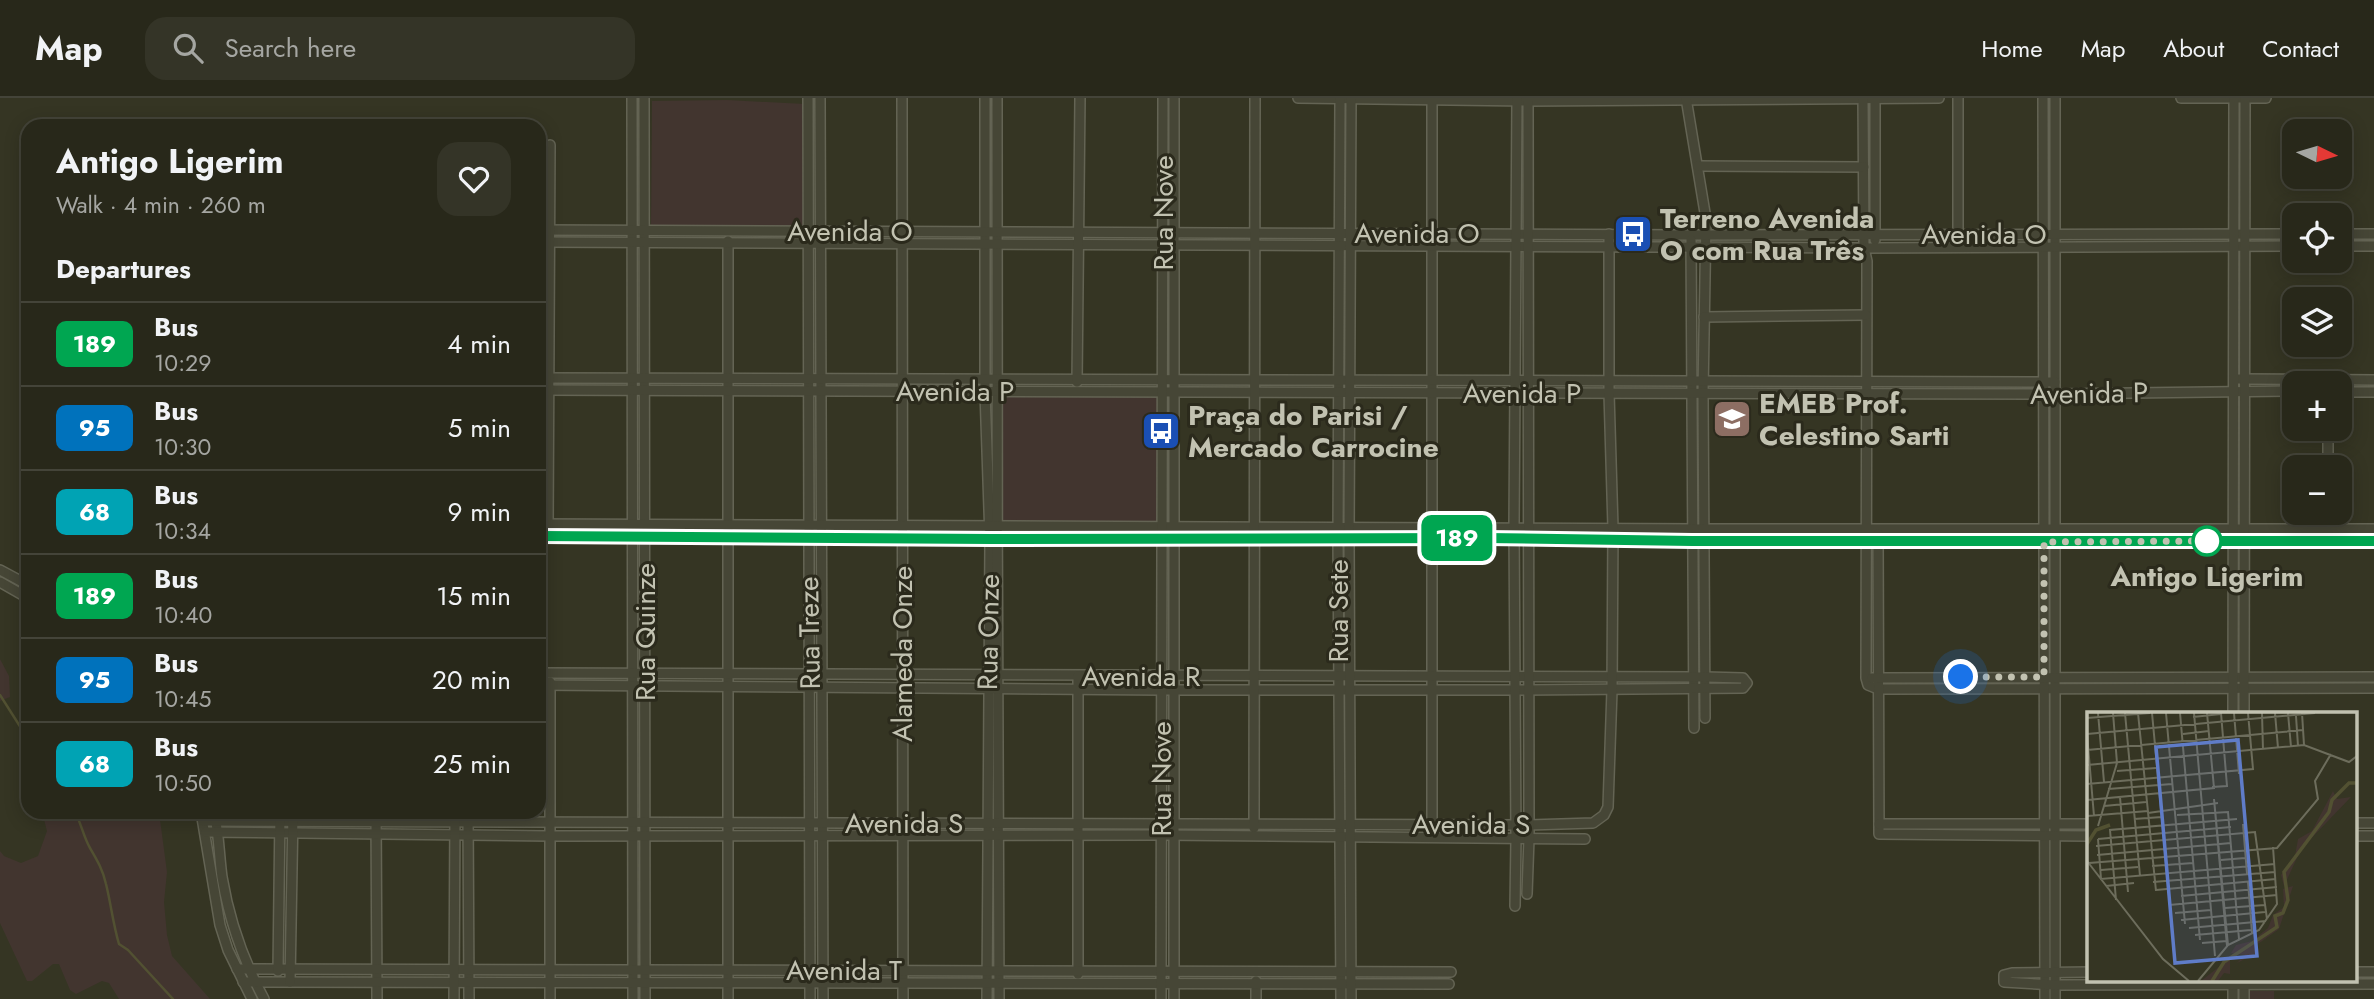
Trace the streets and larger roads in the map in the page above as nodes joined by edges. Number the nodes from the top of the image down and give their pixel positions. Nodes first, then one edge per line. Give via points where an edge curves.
1 (632, 98) edge
2 (644, 98) edge
3 (808, 98) edge
4 (820, 98) edge
5 (902, 98) edge
6 (985, 98) edge
7 (997, 98) edge
8 (1080, 98) edge
9 (1163, 98) edge
10 (1174, 98) edge
11 (1255, 98) edge
12 (1298, 98) edge
13 (1340, 98) edge
14 (1875, 98) edge
15 (1939, 98) edge
16 (1958, 98) edge
17 (2043, 98) edge
18 (2054, 98) edge
19 (2181, 98) edge
20 (2234, 98) edge
21 (2245, 98) edge
22 (2266, 98) edge
23 (1351, 99) edge
24 (1432, 99) edge
25 (1517, 99) edge
26 (1528, 99) edge
27 (1608, 99) edge
28 (1686, 99) edge
29 (1863, 99) edge
30 (550, 145) dead end
31 (1698, 166) junction
32 (1864, 167) junction
33 (546, 202) edge
34 (546, 230) edge
35 (632, 231) junction
36 (644, 231) junction
37 (809, 231) junction
38 (820, 231) junction
39 (902, 231) junction
40 (1079, 231) junction
41 (1174, 231) junction
42 (727, 232) junction
43 (985, 232) junction
44 (996, 232) junction
45 (1163, 232) junction
46 (1256, 233) junction
47 (1341, 233) junction
48 (1432, 233) junction
49 (1516, 233) junction
50 (1528, 233) junction
51 (2055, 233) junction
52 (2234, 233) junction
53 (2245, 233) junction
54 (1352, 234) junction
55 (1609, 234) junction
56 (1864, 234) junction
57 (1876, 234) junction
58 (1958, 234) junction
59 (2044, 234) junction
60 (2282, 234) edge
61 (2352, 234) edge
62 (2374, 234) edge
63 (1691, 235) junction
64 (1706, 235) junction
65 (546, 242) edge
66 (632, 242) junction
67 (644, 242) junction
68 (727, 244) junction
69 (809, 244) junction
70 (820, 244) junction
71 (985, 244) junction
72 (996, 244) junction
73 (1163, 244) junction
74 (1174, 244) junction
75 (1256, 244) junction
76 (902, 245) junction
77 (1079, 245) junction
78 (1341, 245) junction
79 (1352, 245) junction
80 (1516, 245) junction
81 (1528, 245) junction
82 (2055, 245) junction
83 (2245, 245) junction
84 (1432, 246) junction
85 (1609, 246) junction
86 (1691, 246) junction
87 (1706, 246) junction
88 (2044, 246) junction
89 (2234, 246) junction
90 (2282, 246) edge
91 (2352, 246) edge
92 (2374, 246) edge
93 (1875, 247) junction
94 (1864, 248) junction
95 (1867, 261) junction
96 (1866, 315) junction
97 (1704, 317) junction
98 (546, 378) edge
99 (808, 378) junction
100 (820, 378) junction
101 (632, 379) junction
102 (644, 379) junction
103 (727, 379) junction
104 (902, 379) junction
105 (996, 379) junction
106 (1077, 379) junction
107 (2234, 379) junction
108 (2245, 379) junction
109 (985, 380) junction
110 (1432, 380) junction
111 (1515, 380) junction
112 (1528, 380) junction
113 (1691, 380) junction
114 (2282, 380) edge
115 (2352, 380) edge
116 (2374, 380) edge
117 (1255, 381) junction
118 (1340, 381) junction
119 (1351, 381) junction
120 (1567, 381) junction
121 (1609, 381) junction
122 (1703, 381) junction
123 (1867, 382) junction
124 (1956, 382) junction
125 (2044, 382) junction
126 (2055, 382) junction
127 (1162, 386) junction
128 (1174, 386) junction
129 (546, 390) edge
130 (632, 390) junction
131 (644, 390) junction
132 (821, 390) junction
133 (727, 391) junction
134 (808, 391) junction
135 (995, 391) junction
136 (1077, 391) junction
137 (1255, 391) junction
138 (2233, 391) junction
139 (2245, 391) junction
140 (2282, 391) edge
141 (902, 392) junction
142 (985, 392) junction
143 (1432, 392) junction
144 (2352, 392) edge
145 (2374, 392) edge
146 (1340, 393) junction
147 (1351, 393) junction
148 (1515, 393) junction
149 (1528, 393) junction
150 (1566, 393) junction
151 (1609, 393) junction
152 (1691, 393) junction
153 (1703, 393) junction
154 (1867, 394) junction
155 (1956, 394) junction
156 (2044, 394) junction
157 (2055, 394) junction
158 (546, 524) edge
159 (633, 525) junction
160 (644, 525) junction
161 (2328, 525) edge
162 (726, 526) junction
163 (808, 526) junction
164 (821, 526) junction
165 (902, 526) junction
166 (993, 527) junction
167 (1161, 527) junction
168 (1174, 527) junction
169 (1255, 527) junction
170 (1338, 527) junction
171 (1349, 527) junction
172 (1433, 527) junction
173 (1514, 527) junction
174 (1527, 527) junction
175 (1613, 528) junction
176 (1866, 528) junction
177 (1692, 529) junction
178 (1704, 529) junction
179 (1878, 529) junction
180 (1939, 529) junction
181 (2044, 529) junction
182 (2245, 529) junction
183 (2328, 529) junction
184 (2374, 529) edge
185 (2055, 530) junction
186 (2233, 530) junction
187 (546, 536) edge
188 (633, 536) junction
189 (644, 536) junction
190 (726, 536) junction
191 (808, 538) junction
192 (821, 538) junction
193 (901, 538) junction
194 (1161, 538) junction
195 (1174, 538) junction
196 (1255, 538) junction
197 (1338, 538) junction
198 (1349, 538) junction
199 (1432, 538) junction
200 (1514, 538) junction
201 (1527, 538) junction
202 (994, 539) junction
203 (1613, 539) junction
204 (1704, 540) junction
205 (1878, 540) junction
206 (1692, 541) junction
207 (1866, 541) junction
208 (1940, 541) junction
209 (2055, 541) junction
210 (2233, 541) junction
211 (2245, 541) junction
212 (2328, 541) junction
213 (2374, 541) edge
214 (2044, 542) junction
215 (0, 570) edge
216 (21, 581) edge
217 (0, 582) edge
218 (21, 594) edge
219 (546, 673) edge
220 (550, 673) junction
221 (634, 674) junction
222 (646, 674) junction
223 (727, 674) junction
224 (810, 674) junction
225 (822, 674) junction
226 (903, 675) junction
227 (987, 675) junction
228 (999, 675) junction
229 (1078, 676) junction
230 (1161, 676) junction
231 (1174, 676) junction
232 (1255, 676) junction
233 (2233, 676) junction
234 (1339, 677) junction
235 (1350, 677) junction
236 (1433, 677) junction
237 (1515, 677) junction
238 (1528, 677) junction
239 (1612, 677) junction
240 (1694, 677) junction
241 (1706, 677) junction
242 (2044, 677) junction
243 (2055, 677) junction
244 (2244, 677) junction
245 (2374, 677) edge
246 (1866, 678) junction
247 (1878, 678) junction
248 (546, 685) edge
249 (550, 685) junction
250 (634, 686) junction
251 (646, 686) junction
252 (727, 686) junction
253 (810, 687) junction
254 (822, 687) junction
255 (903, 687) junction
256 (999, 687) junction
257 (987, 688) junction
258 (1694, 688) junction
259 (2044, 688) junction
260 (2233, 688) junction
261 (2244, 688) junction
262 (2374, 688) edge
263 (1078, 689) junction
264 (1255, 689) junction
265 (1339, 689) junction
266 (1350, 689) junction
267 (1706, 689) junction
268 (1875, 689) junction
269 (2055, 689) junction
270 (1161, 690) junction
271 (1174, 690) junction
272 (1433, 690) junction
273 (1515, 690) junction
274 (1528, 690) junction
275 (1612, 690) junction
276 (2233, 712) edge
277 (2244, 712) edge
278 (1705, 718) dead end
279 (1694, 728) dead end
280 (203, 819) edge
281 (215, 819) edge
282 (281, 819) edge
283 (293, 819) edge
284 (321, 819) edge
285 (376, 819) edge
286 (455, 819) edge
287 (468, 819) edge
288 (634, 821) junction
289 (550, 822) junction
290 (646, 822) junction
291 (727, 822) junction
292 (811, 822) junction
293 (823, 822) junction
294 (903, 822) junction
295 (376, 823) junction
296 (455, 823) junction
297 (468, 823) junction
298 (987, 823) junction
299 (999, 823) junction
300 (1078, 823) junction
301 (1161, 823) junction
302 (1174, 823) junction
303 (2356, 823) edge
304 (2374, 823) edge
305 (1254, 824) junction
306 (1340, 824) junction
307 (1351, 824) junction
308 (1432, 824) junction
309 (1879, 824) junction
310 (2044, 824) junction
311 (2055, 824) junction
312 (2087, 824) edge
313 (1516, 825) junction
314 (1529, 825) junction
315 (206, 832) junction
316 (217, 832) junction
317 (281, 833) junction
318 (293, 834) junction
319 (376, 834) junction
320 (455, 835) junction
321 (468, 835) junction
322 (634, 835) junction
323 (646, 835) junction
324 (727, 835) junction
325 (822, 835) junction
326 (1161, 835) junction
327 (550, 836) junction
328 (811, 836) junction
329 (902, 836) junction
330 (987, 836) junction
331 (999, 836) junction
332 (1077, 836) junction
333 (1174, 836) junction
334 (2044, 836) junction
335 (2055, 836) junction
336 (2087, 836) edge
337 (2356, 836) edge
338 (2374, 836) edge
339 (1255, 837) junction
340 (1340, 838) junction
341 (1351, 838) junction
342 (1433, 838) junction
343 (1516, 838) junction
344 (1529, 838) junction
345 (1585, 839) dead end
346 (1527, 894) dead end
347 (1515, 906) dead end
348 (251, 968) junction
349 (289, 968) junction
350 (454, 968) junction
351 (468, 968) junction
352 (237, 969) junction
353 (278, 969) junction
354 (376, 969) junction
355 (550, 969) junction
356 (634, 969) junction
357 (645, 969) junction
358 (727, 970) junction
359 (810, 970) junction
360 (823, 970) junction
361 (903, 970) junction
362 (987, 971) junction
363 (998, 971) junction
364 (1078, 971) junction
365 (1161, 972) junction
366 (1174, 972) junction
367 (1255, 972) junction
368 (1451, 972) dead end
369 (2045, 972) junction
370 (2055, 972) junction
371 (2087, 972) edge
372 (2356, 972) edge
373 (2374, 972) edge
374 (1341, 973) junction
375 (1351, 973) junction
376 (1429, 973) junction
377 (243, 982) junction
378 (256, 982) junction
379 (278, 982) junction
380 (290, 982) junction
381 (377, 982) junction
382 (454, 982) junction
383 (468, 982) junction
384 (550, 982) junction
385 (634, 982) junction
386 (645, 982) junction
387 (728, 982) junction
388 (810, 982) junction
389 (823, 982) junction
390 (2233, 982) edge
391 (2244, 982) edge
392 (903, 983) junction
393 (987, 983) junction
394 (999, 983) junction
395 (1078, 983) junction
396 (1161, 984) junction
397 (1174, 984) junction
398 (1256, 984) junction
399 (1429, 984) junction
400 (1449, 984) dead end
401 (2374, 984) edge
402 (1341, 985) junction
403 (1351, 985) junction
404 (2045, 985) junction
405 (2055, 985) junction
406 (252, 999) edge
407 (264, 999) edge
408 (377, 999) edge
409 (454, 999) edge
410 (469, 999) edge
411 (550, 999) edge
412 (634, 999) edge
413 (645, 999) edge
414 (728, 999) edge
415 (810, 999) edge
416 (823, 999) edge
417 (903, 999) edge
418 (987, 999) edge
419 (999, 999) edge
420 (1161, 999) edge
421 (1174, 999) edge
422 (1256, 999) edge
423 (1341, 999) edge
424 (1351, 999) edge
425 (2045, 999) edge
426 (2055, 999) edge
427 (2233, 999) edge
428 (2244, 999) edge

1 - 35 street, Rua Quinze
2 - 36 street, Rua Quinze
3 - 37 street, Rua Treze
4 - 38 street, Rua Treze
5 - 39 street, Alameda Onze
6 - 43 street, Rua Onze
7 - 44 street, Rua Onze
8 - 40 street
9 - 45 street, Rua Nove
10 - 41 street, Rua Nove
11 - 46 street
12 - 13 street
13 - 23 street
13 - 47 street, Rua Sete
14 - 15 street
14 - 29 street
14 - 57 street
16 - 58 street
17 - 59 street
18 - 51 street
19 - 20 street
20 - 21 street
20 - 52 street
21 - 22 street
21 - 53 street
23 - 24 street
23 - 54 street, Rua Sete
24 - 25 street
24 - 48 street
25 - 26 street
25 - 49 street
26 - 27 street
26 - 50 street
27 - 28 street
28 - 29 street
28 - 31 street
29 - 32 street
30 - 33 street
31 - 32 street
31 - 64 street
32 - 56 street
34 - 35 street, Avenida O
35 - 36 street, Avenida O
35 - 66 street, Rua Quinze
36 - 42 street, Avenida O
36 - 67 street, Rua Quinze
37 - 38 street, Avenida O
37 - 42 street, Avenida O
37 - 69 street, Rua Treze
38 - 39 street, Avenida O
38 - 70 street, Rua Treze
39 - 43 street, Avenida O
39 - 76 street, Alameda Onze
40 - 44 street, Avenida O
40 - 45 street, Avenida O
40 - 77 street
41 - 45 street, Avenida O
41 - 46 street, Avenida O
41 - 74 street, Rua Nove
42 - 68 street
43 - 44 street, Avenida O
43 - 71 street, Rua Onze
44 - 72 street, Rua Onze
45 - 73 street, Rua Nove
46 - 47 street, Avenida O
46 - 75 street
47 - 54 street, Avenida O
47 - 78 street, Rua Sete
48 - 49 street, Avenida O
48 - 54 street, Avenida O
48 - 84 street
49 - 50 street, Avenida O
49 - 80 street
50 - 55 street, Avenida O
50 - 81 street
51 - 52 street, Avenida O
51 - 59 street, Avenida O
51 - 82 street
52 - 53 street, Avenida O
52 - 89 street
53 - 60 street, Avenida O
53 - 83 street
54 - 79 street, Rua Sete
55 - 63 street, Avenida O
55 - 85 street
56 - 57 street, Avenida O
56 - 64 street, Avenida O
56 - 94 street
57 - 58 street, Avenida O
57 - 93 street
58 - 59 street, Avenida O
59 - 88 street
61 - 62 street
63 - 64 street, Avenida O
63 - 86 street
64 - 87 street
65 - 66 street, Avenida O
66 - 67 street, Avenida O
66 - 101 street, Rua Quinze
67 - 68 street, Avenida O
67 - 102 street, Rua Quinze
68 - 69 street, Avenida O
68 - 103 street
69 - 70 street, Avenida O
69 - 99 street, Rua Treze
70 - 76 street, Avenida O
70 - 100 street, Rua Treze
71 - 72 street, Avenida O
71 - 76 street, Avenida O
71 - 109 street, Rua Onze
72 - 77 street, Avenida O
72 - 105 street, Rua Onze
73 - 74 street, Avenida O
73 - 77 street, Avenida O
73 - 127 street, Rua Nove
74 - 75 street, Avenida O
74 - 128 street, Rua Nove
75 - 78 street, Avenida O
75 - 117 street
76 - 104 street, Alameda Onze
77 - 106 street
78 - 79 street, Avenida O
78 - 118 street, Rua Sete
79 - 84 street, Avenida O
79 - 119 street, Rua Sete
80 - 81 street, Avenida O
80 - 84 street, Avenida O
80 - 111 street
81 - 85 street, Avenida O
81 - 112 street
82 - 88 street, Avenida O
82 - 89 street, Avenida O
82 - 126 street
83 - 89 street, Avenida O
83 - 90 street, Avenida O
83 - 108 street
84 - 110 street
85 - 86 street, Avenida O
85 - 121 street
86 - 87 street, Avenida O
86 - 113 street
87 - 94 street, Avenida O
87 - 97 street
88 - 93 street, Avenida O
88 - 125 street
89 - 107 street
91 - 92 street
93 - 94 street, Avenida O
93 - 95 street
94 - 95 street
95 - 96 street
96 - 97 street
96 - 123 street
97 - 122 street
98 - 101 street, Avenida P
99 - 100 street, Avenida P
99 - 103 street, Avenida P
99 - 134 street, Rua Treze
100 - 104 street, Avenida P
100 - 132 street, Rua Treze
101 - 102 street, Avenida P
101 - 130 street, Rua Quinze
102 - 103 street, Avenida P
102 - 131 street, Rua Quinze
103 - 133 street
104 - 109 street, Avenida P
104 - 141 street, Alameda Onze
105 - 106 street, Avenida P
105 - 109 street, Avenida P
105 - 135 street, Rua Onze
106 - 127 street, Avenida P
106 - 136 street
107 - 108 street
107 - 138 street
108 - 114 street
108 - 139 street
109 - 142 street, Rua Onze
110 - 111 street, Avenida P
110 - 119 street, Avenida P
110 - 143 street
111 - 112 street, Avenida P
111 - 148 street
112 - 120 street, Avenida P
112 - 149 street
113 - 121 street, Avenida P
113 - 122 street, Avenida P
113 - 152 street
115 - 116 street
117 - 118 street, Avenida P
117 - 128 street, Avenida P
117 - 137 street
118 - 119 street, Avenida P
118 - 146 street, Rua Sete
119 - 147 street, Rua Sete
120 - 121 street, Avenida P
120 - 150 street
121 - 151 street
122 - 123 street, Avenida P
122 - 153 street
123 - 124 street, Avenida P
123 - 154 street
124 - 125 street, Avenida P
124 - 155 street
125 - 126 street, Avenida P
125 - 156 street
126 - 157 street
127 - 128 street, Avenida P
127 - 136 street, Avenida P
127 - 167 street, Rua Nove
128 - 137 street, Avenida P
128 - 168 street, Rua Nove
129 - 130 street, Avenida P
130 - 131 street, Avenida P
130 - 159 street, Rua Quinze
131 - 133 street, Avenida P
131 - 160 street, Rua Quinze
132 - 134 street, Avenida P
132 - 141 street, Avenida P
132 - 164 street, Rua Treze
133 - 134 street, Avenida P
133 - 162 street
134 - 163 street, Rua Treze
135 - 136 street, Avenida P
135 - 142 street, Avenida P
135 - 166 street, Rua Onze
137 - 146 street, Avenida P
137 - 169 street
138 - 139 street, Avenida P
138 - 157 street, Avenida P
138 - 186 street
139 - 140 street, Avenida P
139 - 182 street
141 - 142 street, Avenida P
141 - 165 street, Alameda Onze
142 - 166 street, Rua Onze
143 - 147 street, Avenida P
143 - 148 street, Avenida P
143 - 172 street
144 - 145 street
146 - 147 street, Avenida P
146 - 170 street, Rua Sete
147 - 171 street, Rua Sete
148 - 149 street, Avenida P
148 - 173 street
149 - 150 street, Avenida P
149 - 174 street
150 - 151 street, Avenida P
151 - 152 street, Avenida P
151 - 175 street
152 - 153 street, Avenida P
152 - 177 street
153 - 154 street, Avenida P
153 - 178 street
154 - 155 street, Avenida P
154 - 176 street
155 - 156 street, Avenida P
156 - 157 street, Avenida P
156 - 181 street
157 - 185 street
158 - 159 street
159 - 160 street
159 - 188 street, Rua Quinze
160 - 162 street
160 - 189 street, Rua Quinze
161 - 183 street
162 - 163 street
162 - 190 street
163 - 164 street
163 - 191 street, Rua Treze
164 - 165 street
164 - 192 street, Rua Treze
165 - 166 street
165 - 193 street, Alameda Onze
166 - 167 street
166 - 202 street, Rua Onze
167 - 168 street
167 - 194 street, Rua Nove
168 - 169 street
168 - 195 street, Rua Nove
169 - 170 street
169 - 196 street
170 - 171 street
170 - 197 street, Rua Sete
171 - 172 street
171 - 198 street, Rua Sete
172 - 173 street
172 - 199 street
173 - 174 street
173 - 200 street
174 - 175 street
174 - 201 street
175 - 177 street
175 - 203 street
176 - 178 street
176 - 179 street
176 - 207 street
177 - 178 street
177 - 206 street
178 - 204 street
179 - 180 street
179 - 205 street
180 - 181 street
180 - 208 street
181 - 185 street
181 - 214 street
182 - 183 street
182 - 186 street
182 - 211 street
183 - 184 street
183 - 212 street
185 - 186 street
185 - 209 street
186 - 210 street
187 - 188 street
188 - 189 street
188 - 221 street, Rua Quinze
189 - 190 street
189 - 222 street, Rua Quinze
190 - 191 street
190 - 223 street
191 - 192 street
191 - 224 street, Rua Treze
192 - 193 street
192 - 225 street, Rua Treze
193 - 202 street
193 - 226 street, Alameda Onze
194 - 195 street
194 - 202 street
194 - 230 street, Rua Nove
195 - 196 street
195 - 231 street, Rua Nove
196 - 197 street
196 - 232 street
197 - 198 street
197 - 234 street, Rua Sete
198 - 199 street
198 - 235 street, Rua Sete
199 - 200 street
199 - 236 street
200 - 201 street
200 - 237 street
201 - 203 street
201 - 238 street
202 - 227 street, Rua Onze
202 - 228 street, Rua Onze
203 - 206 street
203 - 239 street
204 - 206 street
204 - 207 street
204 - 241 street
205 - 207 street
205 - 208 street
205 - 247 street
206 - 240 street
207 - 246 street
208 - 214 street
209 - 210 street
209 - 214 street
209 - 243 street
210 - 211 street
210 - 233 street
211 - 212 street
211 - 244 street
212 - 213 street
214 - 242 street
215 - 216 street
217 - 218 street
219 - 220 street, Avenida R
220 - 221 street, Avenida R
220 - 249 street
221 - 222 street, Avenida R
221 - 250 street, Rua Quinze
222 - 223 street, Avenida R
222 - 251 street, Rua Quinze
223 - 224 street, Avenida R
223 - 252 street
224 - 225 street, Avenida R
224 - 253 street, Rua Treze
225 - 226 street, Avenida R
225 - 254 street, Rua Treze
226 - 227 street, Avenida R
226 - 255 street, Alameda Onze
227 - 228 street, Avenida R
227 - 257 street, Rua Onze
228 - 229 street, Avenida R
228 - 256 street, Rua Onze
229 - 230 street, Avenida R
229 - 263 street
230 - 231 street, Avenida R
230 - 270 street, Rua Nove
231 - 232 street, Avenida R
231 - 271 street, Rua Nove
232 - 234 street, Avenida R
232 - 264 street
233 - 243 street
233 - 244 street
233 - 260 street
234 - 235 street, Avenida R
234 - 265 street, Rua Sete
235 - 236 street, Avenida R
235 - 266 street, Rua Sete
236 - 237 street, Avenida R
236 - 272 street
237 - 238 street, Avenida R
237 - 273 street
238 - 239 street, Avenida R
238 - 274 street
239 - 240 street, Avenida R
239 - 275 street
240 - 241 street, Avenida R
240 - 258 street
241 - 267 street
241 - 267 street, Avenida R via 1743,683
242 - 243 street
242 - 247 street
242 - 259 street
243 - 269 street
244 - 245 street
244 - 261 street
246 - 247 street
246 - 268 street
247 - 268 street
248 - 249 street, Avenida R
249 - 250 street, Avenida R
249 - 289 street
250 - 251 street, Avenida R
250 - 288 street, Rua Quinze
251 - 252 street, Avenida R
251 - 290 street, Rua Quinze
252 - 253 street, Avenida R
252 - 291 street
253 - 254 street, Avenida R
253 - 292 street, Rua Treze
254 - 255 street, Avenida R
254 - 293 street, Rua Treze
255 - 257 street, Avenida R
255 - 294 street, Alameda Onze
256 - 257 street, Avenida R
256 - 263 street, Avenida R
256 - 299 street, Rua Onze
257 - 298 street, Rua Onze
258 - 267 street, Avenida R
258 - 275 street, Avenida R
258 - 279 street
259 - 268 street
259 - 269 street
259 - 310 street
260 - 261 street
260 - 269 street
260 - 276 street
261 - 262 street
261 - 277 street
263 - 270 street, Avenida R
263 - 300 street
264 - 265 street, Avenida R
264 - 271 street, Avenida R
264 - 305 street
265 - 266 street, Avenida R
265 - 306 street, Rua Sete
266 - 272 street, Avenida R
266 - 307 street, Rua Sete
267 - 278 street
268 - 309 street
269 - 311 street
270 - 271 street, Avenida R
270 - 301 street, Rua Nove
271 - 302 street, Rua Nove
272 - 273 street, Avenida R
272 - 308 street
273 - 274 street, Avenida R
273 - 313 street
274 - 275 street, Avenida R
274 - 314 street
275 - 314 street, Avenida S via 1608,807 1602,817 1593,823
280 - 315 street
281 - 316 street
282 - 317 street
283 - 318 street
284 - 295 street, Avenida S
285 - 295 street
286 - 296 street
287 - 297 street
288 - 289 street, Avenida S
288 - 290 street, Avenida S
288 - 322 street, Rua Quinze
289 - 297 street, Avenida S
289 - 327 street
290 - 291 street, Avenida S
290 - 323 street, Rua Quinze
291 - 292 street, Avenida S
291 - 324 street
292 - 293 street, Avenida S
292 - 328 street, Rua Treze
293 - 294 street, Avenida S
293 - 325 street, Rua Treze
294 - 298 street, Avenida S
294 - 329 street, Alameda Onze
295 - 296 street, Avenida S
295 - 319 street
296 - 297 street, Avenida S
296 - 320 street
297 - 321 street
298 - 299 street, Avenida S
298 - 330 street, Rua Onze
299 - 300 street, Avenida S
299 - 331 street, Rua Onze
300 - 301 street, Avenida S
300 - 332 street
301 - 302 street, Avenida S
301 - 326 street, Rua Nove
302 - 305 street, Avenida S
302 - 333 street, Rua Nove
303 - 304 street
305 - 306 street, Avenida S
305 - 339 street
306 - 307 street, Avenida S
306 - 340 street, Rua Sete
307 - 308 street, Avenida S
307 - 341 street, Rua Sete
308 - 313 street, Avenida S
308 - 342 street
309 - 310 street
309 - 334 street via 1879,834 1884,835
310 - 311 street
310 - 334 street
311 - 312 street
311 - 335 street
313 - 314 street, Avenida S
313 - 343 street
314 - 344 street
315 - 316 street, Avenida S
315 - 352 street via 220,925
316 - 317 street, Avenida S
316 - 348 street via 233,922
317 - 318 street, Avenida S
317 - 353 street
318 - 319 street, Avenida S
318 - 349 street
319 - 320 street, Avenida S
319 - 354 street
320 - 321 street, Avenida S
320 - 350 street
321 - 327 street, Avenida S
321 - 351 street
322 - 323 street, Avenida S
322 - 327 street, Avenida S
322 - 356 street, Rua Quinze
323 - 324 street, Avenida S
323 - 357 street, Rua Quinze
324 - 328 street, Avenida S
324 - 358 street
325 - 328 street, Avenida S
325 - 329 street, Avenida S
325 - 360 street, Rua Treze
326 - 332 street, Avenida S
326 - 333 street, Avenida S
326 - 365 street, Rua Nove
327 - 355 street
328 - 359 street, Rua Treze
329 - 330 street, Avenida S
329 - 361 street, Alameda Onze
330 - 331 street, Avenida S
330 - 362 street, Rua Onze
331 - 332 street, Avenida S
331 - 363 street, Rua Onze
332 - 364 street
333 - 339 street, Avenida S
333 - 366 street, Rua Nove
334 - 335 street
334 - 369 street
335 - 336 street
335 - 370 street
337 - 338 street
339 - 340 street, Avenida S
340 - 341 street, Avenida S
340 - 374 street, Rua Sete
341 - 342 street, Avenida S
341 - 375 street, Rua Sete
342 - 343 street, Avenida S
343 - 344 street, Avenida S
343 - 347 street
344 - 345 street, Avenida S
344 - 346 street
348 - 352 street, Avenida T
348 - 353 street, Avenida T
348 - 378 street
349 - 353 street, Avenida T
349 - 354 street, Avenida T
349 - 380 street
350 - 351 street, Avenida T
350 - 354 street, Avenida T
350 - 382 street
351 - 355 street, Avenida T
351 - 383 street
352 - 377 street
353 - 379 street
354 - 381 street
355 - 356 street, Avenida T
355 - 384 street
356 - 357 street, Avenida T
356 - 385 street, Rua Quinze
357 - 358 street, Avenida T
357 - 386 street, Rua Quinze
358 - 359 street, Avenida T
358 - 387 street
359 - 360 street, Avenida T
359 - 388 street, Rua Treze
360 - 361 street, Avenida T
360 - 389 street, Rua Treze
361 - 362 street, Avenida T
361 - 392 street, Alameda Onze
362 - 363 street, Avenida T
362 - 393 street, Rua Onze
363 - 364 street, Avenida T
363 - 394 street, Rua Onze
364 - 365 street, Avenida T
364 - 395 street
365 - 366 street, Avenida T
365 - 396 street, Rua Nove
366 - 367 street, Avenida T
366 - 397 street, Rua Nove
367 - 374 street, Avenida T
367 - 398 street
368 - 376 street, Avenida T
369 - 370 street
369 - 404 street
369 - 404 street via 2008,973 2003,979
370 - 371 street
370 - 405 street
372 - 373 street
374 - 375 street, Avenida T
374 - 402 street, Rua Sete
375 - 376 street, Avenida T
375 - 403 street, Rua Sete
376 - 399 street
377 - 378 street, Avenida T
377 - 406 street
378 - 379 street, Avenida T
378 - 407 street
379 - 380 street, Avenida T
380 - 381 street, Avenida T
381 - 382 street, Avenida T
381 - 408 street
382 - 383 street, Avenida T
382 - 409 street
383 - 384 street, Avenida T
383 - 410 street
384 - 385 street, Avenida T
384 - 411 street
385 - 386 street, Avenida T
385 - 412 street, Rua Quinze
386 - 387 street, Avenida T
386 - 413 street, Rua Quinze
387 - 388 street, Avenida T
387 - 414 street
388 - 389 street, Avenida T
388 - 415 street, Rua Treze
389 - 392 street, Avenida T
389 - 416 street, Rua Treze
390 - 391 street
390 - 405 street
390 - 427 street
391 - 401 street
391 - 428 street
392 - 393 street, Avenida T
392 - 417 street, Alameda Onze
393 - 394 street, Avenida T
393 - 418 street, Rua Onze
394 - 395 street, Avenida T
394 - 419 street, Rua Onze
395 - 396 street, Avenida T
396 - 397 street, Avenida T
396 - 420 street, Rua Nove
397 - 398 street, Avenida T
397 - 421 street, Rua Nove
398 - 402 street, Avenida T
398 - 422 street
399 - 400 street, Avenida T
399 - 403 street, Avenida T
402 - 403 street, Avenida T
402 - 423 street, Rua Sete
403 - 424 street, Rua Sete
404 - 405 street
404 - 425 street
405 - 426 street

